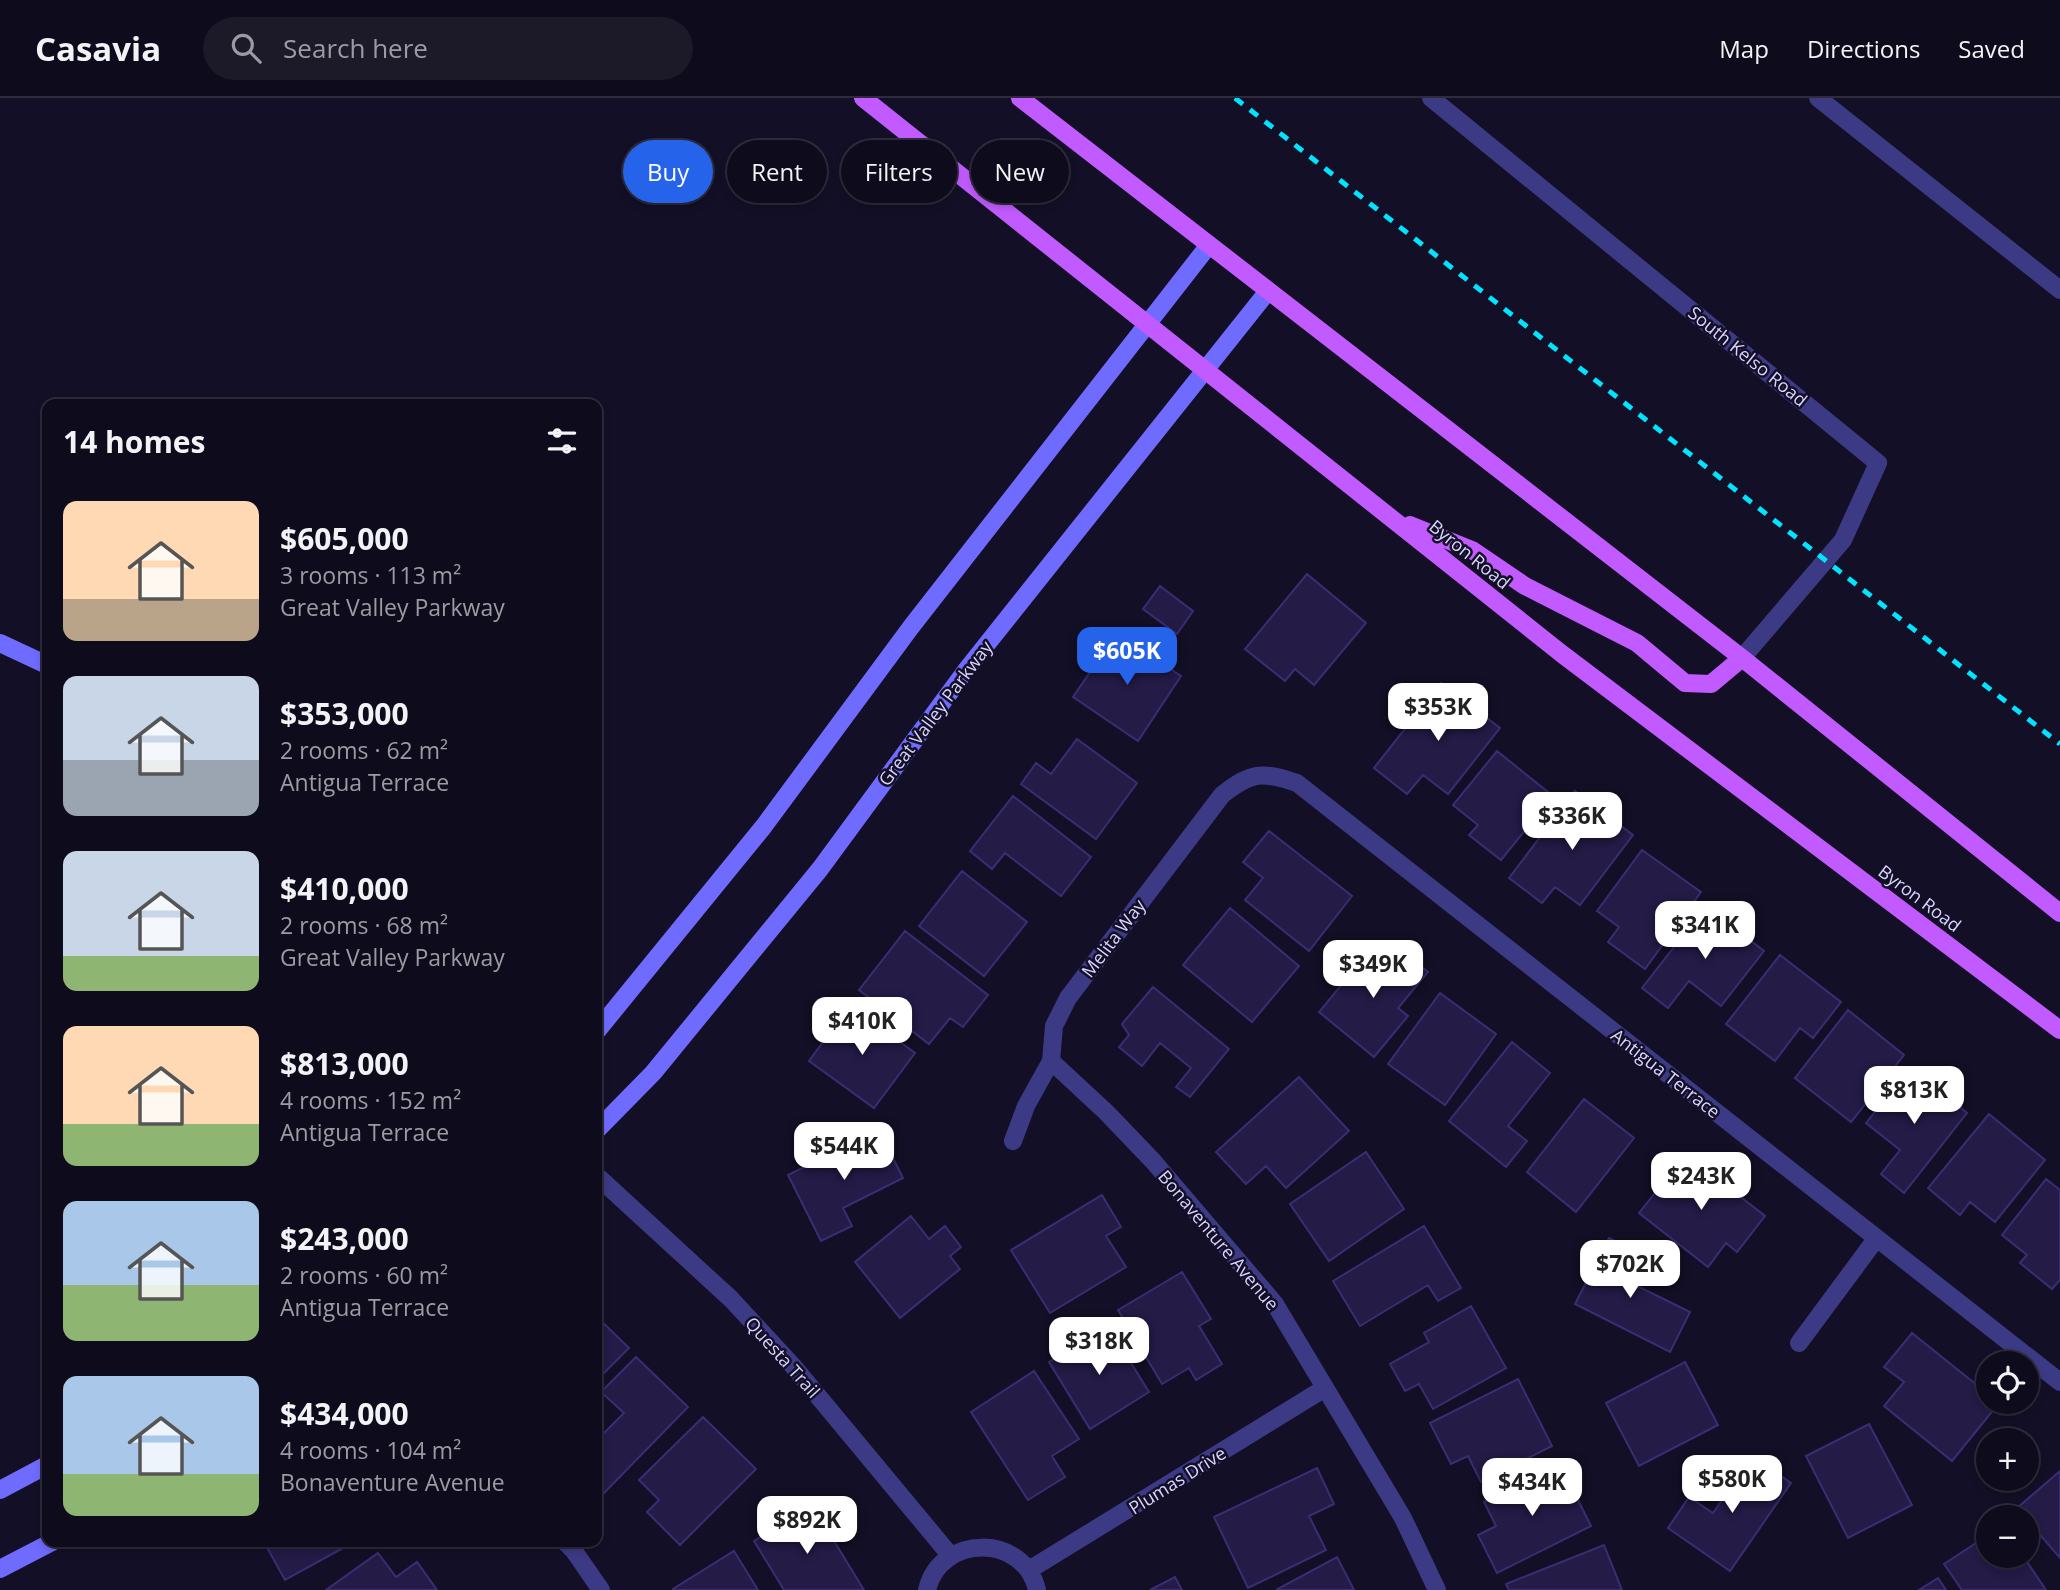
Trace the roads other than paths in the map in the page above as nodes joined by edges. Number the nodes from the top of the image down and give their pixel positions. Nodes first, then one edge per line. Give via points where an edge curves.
1 (863, 98) edge
2 (1020, 98) edge
3 (1431, 98) edge
4 (1818, 98) edge
5 (1209, 245) junction
6 (2060, 290) edge
7 (1268, 291) junction
8 (1147, 324) junction
9 (1205, 370) junction
10 (1390, 517) junction
11 (0, 643) edge
12 (1742, 658) junction
13 (42, 662) edge
14 (1266, 774) joint
15 (2060, 913) edge
16 (602, 1025) edge
17 (2060, 1030) edge
18 (1051, 1061) junction
19 (602, 1125) edge
20 (1013, 1141) dead end
21 (602, 1181) edge
22 (1876, 1239) junction
23 (1799, 1343) dead end
24 (2060, 1382) edge
25 (1325, 1388) junction
26 (42, 1468) edge
27 (0, 1490) edge
28 (42, 1547) edge
29 (570, 1547) edge
30 (950, 1556) junction
31 (0, 1569) edge
32 (1029, 1570) junction
33 (600, 1590) edge
34 (927, 1590) edge
35 (1037, 1590) edge
36 (1437, 1590) edge

1 - 8 main road, Byron Road
2 - 5 main road
3 - 12 street, South Kelso Road via 1878,463 1843,540
4 - 6 street
5 - 7 main road
5 - 8 main road
7 - 9 main road, Great Valley Parkway
7 - 12 main road
8 - 9 main road, Byron Road
8 - 16 main road via 911,627 764,826
9 - 10 main road, Byron Road
9 - 19 main road, Great Valley Parkway via 967,669 820,869 653,1073
10 - 12 main road via 1472,550 1525,586 1637,643 1685,683 1711,684
10 - 17 main road, Byron Road via 1562,654
11 - 13 main road
12 - 15 main road
14 - 18 street, Melita Way via 1242,779 1222,795 1068,998 1054,1026
14 - 22 street, Antigua Terrace via 1297,783
18 - 20 street, Melita Way
18 - 25 street, Bonaventure Avenue via 1153,1161 1275,1304
21 - 30 street, Questa Trail via 730,1299 793,1366
22 - 23 street
22 - 24 street, Antigua Terrace
25 - 32 street, Plumas Drive
25 - 36 street, Bonaventure Avenue via 1403,1518
26 - 27 main road
28 - 31 main road
29 - 33 street
30 - 32 street via 966,1548 1001,1549
30 - 34 street via 934,1572
32 - 35 street

